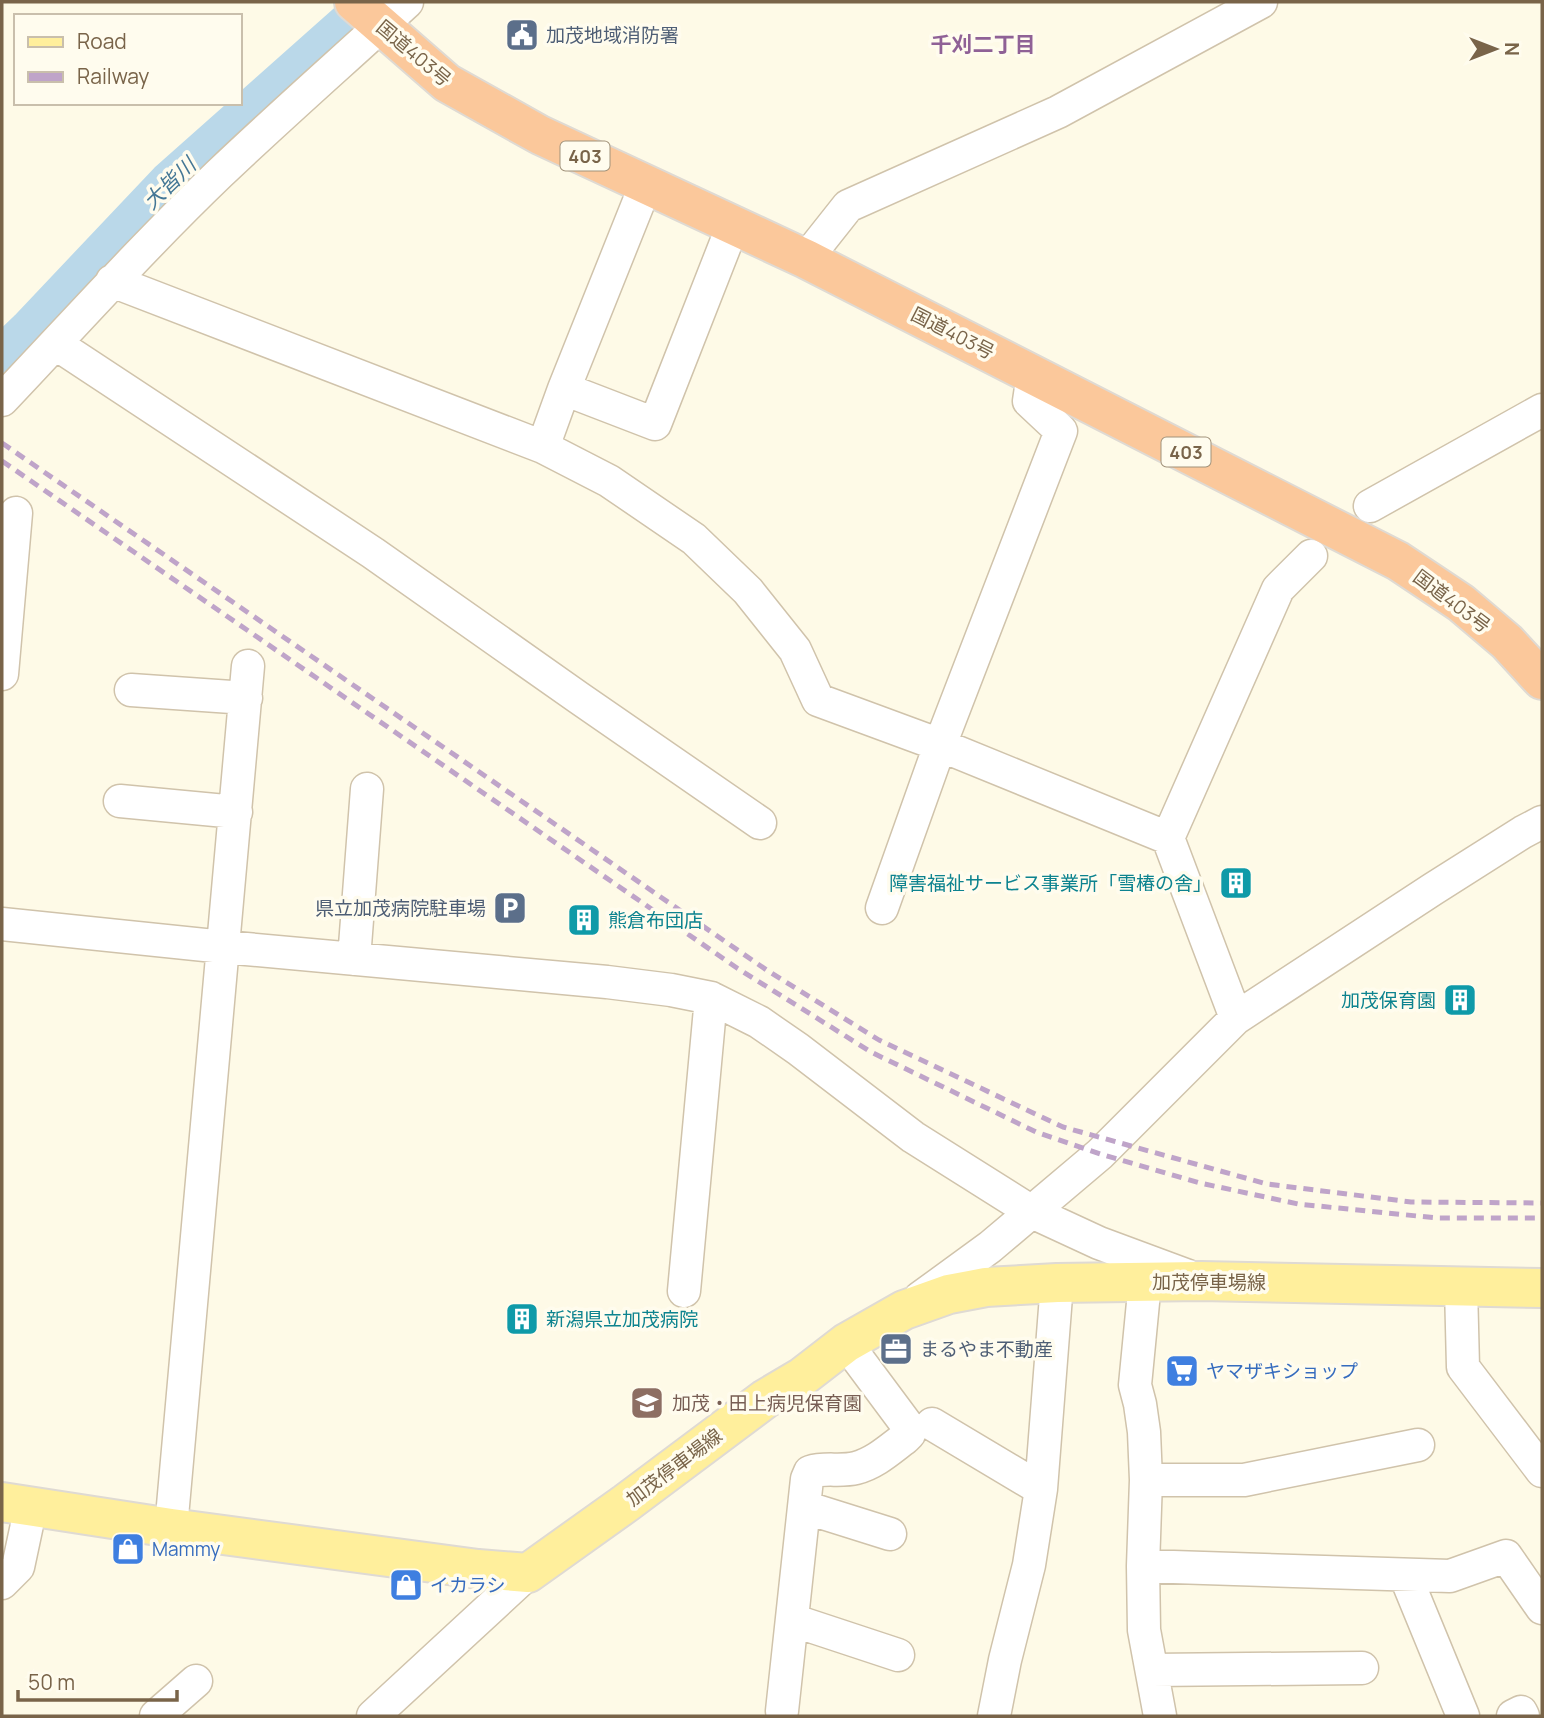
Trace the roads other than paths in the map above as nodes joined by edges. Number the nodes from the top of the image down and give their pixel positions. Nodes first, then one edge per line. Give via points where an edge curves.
1 (1261, 2) edge
2 (381, 10) edge
3 (646, 184) junction
4 (733, 225) junction
5 (806, 259) junction
6 (112, 282) junction
7 (56, 344) junction
8 (12, 369) edge
9 (1034, 374) junction
10 (564, 389) junction
11 (2, 400) edge
12 (1542, 410) edge
13 (542, 447) junction
14 (1370, 506) dead end
15 (16, 513) dead end
16 (1311, 556) dead end
17 (248, 666) dead end
18 (2, 674) edge
19 (1542, 680) edge
20 (131, 690) dead end
21 (246, 698) junction
22 (940, 746) junction
23 (367, 789) dead end
24 (120, 801) dead end
25 (236, 812) junction
26 (1542, 822) edge
27 (760, 823) dead end
28 (1168, 838) junction
29 (882, 908) dead end
30 (2, 923) edge
31 (224, 947) junction
32 (354, 959) junction
33 (712, 998) junction
34 (1236, 1018) junction
35 (1032, 1212) junction
36 (1201, 1281) junction
37 (1145, 1282) junction
38 (1057, 1283) junction
39 (1461, 1287) junction
40 (1542, 1288) edge
41 (684, 1291) dead end
42 (904, 1310) junction
43 (846, 1343) junction
44 (932, 1424) dead end
45 (1418, 1445) dead end
46 (1542, 1471) edge
47 (1146, 1480) junction
48 (1041, 1489) junction
49 (16, 1504) edge
50 (804, 1507) junction
51 (171, 1528) junction
52 (890, 1534) dead end
53 (1143, 1566) junction
54 (528, 1573) junction
55 (1405, 1574) junction
56 (2, 1583) edge
57 (1542, 1608) edge
58 (792, 1620) junction
59 (898, 1655) dead end
60 (1362, 1668) dead end
61 (1152, 1670) junction
62 (196, 1681) dead end
63 (782, 1711) dead end
64 (156, 1716) edge
65 (373, 1716) edge
66 (994, 1716) edge
67 (1160, 1716) edge
68 (1463, 1716) edge
69 (1513, 1716) edge
70 (1523, 1716) edge

1 - 5 street via 1058,112 848,206
2 - 3 highway, 国道403号 / 403 via 447,83 540,135
2 - 6 street
3 - 4 highway, 国道403号 / 403
3 - 10 street
4 - 5 highway, 国道403号 / 403
4 - 10 street via 655,425
5 - 9 highway, 国道403号 / 403
6 - 7 street
6 - 13 street
7 - 8 street
7 - 27 street via 373,554
8 - 11 street
9 - 19 highway, 国道403号 / 403 via 1398,561 1461,603
9 - 22 street via 1029,401 1061,432
10 - 13 street
12 - 14 street
13 - 22 street via 608,481 694,539 748,591 795,650 818,700
15 - 18 street
16 - 28 street via 1278,589
17 - 21 street
20 - 21 street
21 - 25 street
22 - 28 street
22 - 29 street
23 - 32 street
24 - 25 street
25 - 31 street
26 - 34 street
28 - 34 street
30 - 31 street
31 - 32 street
31 - 51 street
32 - 33 street via 607,982
33 - 35 street via 760,1023 912,1137
33 - 41 street
34 - 35 street via 1114,1142
35 - 36 street
35 - 42 street
36 - 37 main road, 加茂停車場線
36 - 39 main road, 加茂停車場線
37 - 38 main road, 加茂停車場線
37 - 47 street via 1135,1385
38 - 42 main road, 加茂停車場線 via 986,1287
38 - 48 street
39 - 40 main road, 加茂停車場線
39 - 46 street via 1463,1367
42 - 43 main road, 加茂停車場線
43 - 50 street via 910,1429 909,1434 875,1461 855,1469 810,1472
43 - 54 main road, 加茂停車場線
44 - 48 street
45 - 47 street via 1244,1480
47 - 53 street
48 - 66 street
49 - 51 main road
49 - 56 street via 18,1567
50 - 52 street
50 - 58 street
51 - 54 main road
53 - 55 street
53 - 61 street via 1144,1630
54 - 65 street
55 - 57 street via 1450,1576 1506,1556
55 - 68 street
58 - 59 street
58 - 63 street
60 - 61 street
61 - 67 street
62 - 64 street
69 - 70 street via 1521,1712

